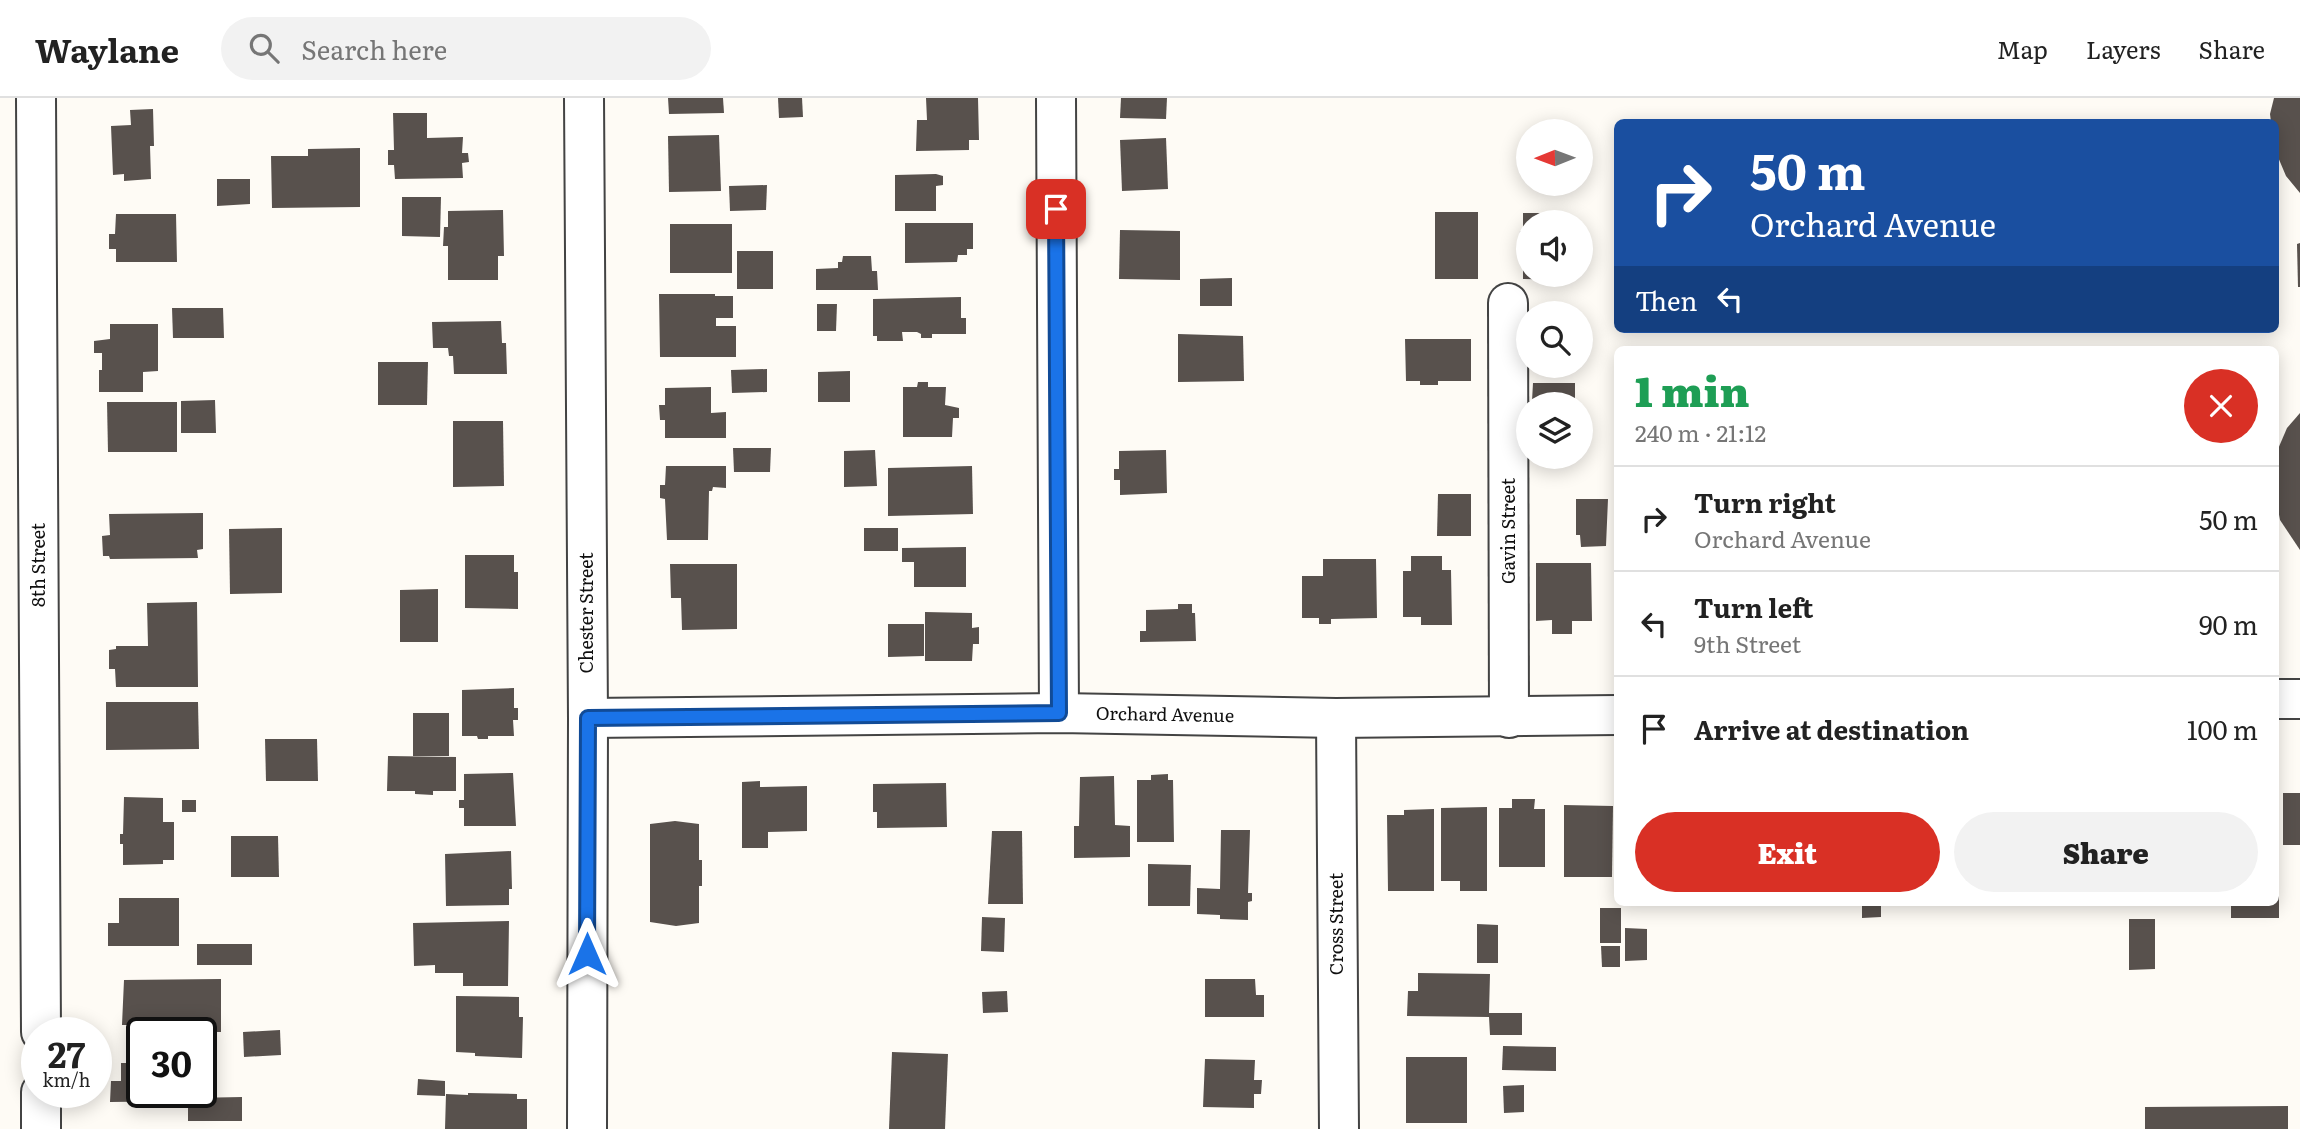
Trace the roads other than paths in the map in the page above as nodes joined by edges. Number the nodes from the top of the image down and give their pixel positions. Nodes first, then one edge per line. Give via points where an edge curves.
1 (37, 98) edge
2 (584, 98) edge
3 (1056, 98) edge
4 (1508, 303) dead end
5 (2279, 699) edge
6 (2300, 699) edge
7 (1059, 713) junction
8 (1614, 715) edge
9 (588, 718) junction
10 (1336, 718) junction
11 (1509, 718) junction
12 (41, 1017) edge
13 (41, 1108) edge
14 (41, 1129) edge
15 (587, 1129) edge
16 (1339, 1129) edge

1 - 12 street, 8th Street
2 - 9 street, Chester Street
3 - 7 street
4 - 11 street, Gavin Street
5 - 6 street
7 - 9 street, Orchard Avenue
7 - 10 street, Orchard Avenue
8 - 11 street, Orchard Avenue
9 - 15 street, Chester Street
10 - 11 street, Orchard Avenue
10 - 16 street, Cross Street
13 - 14 street

